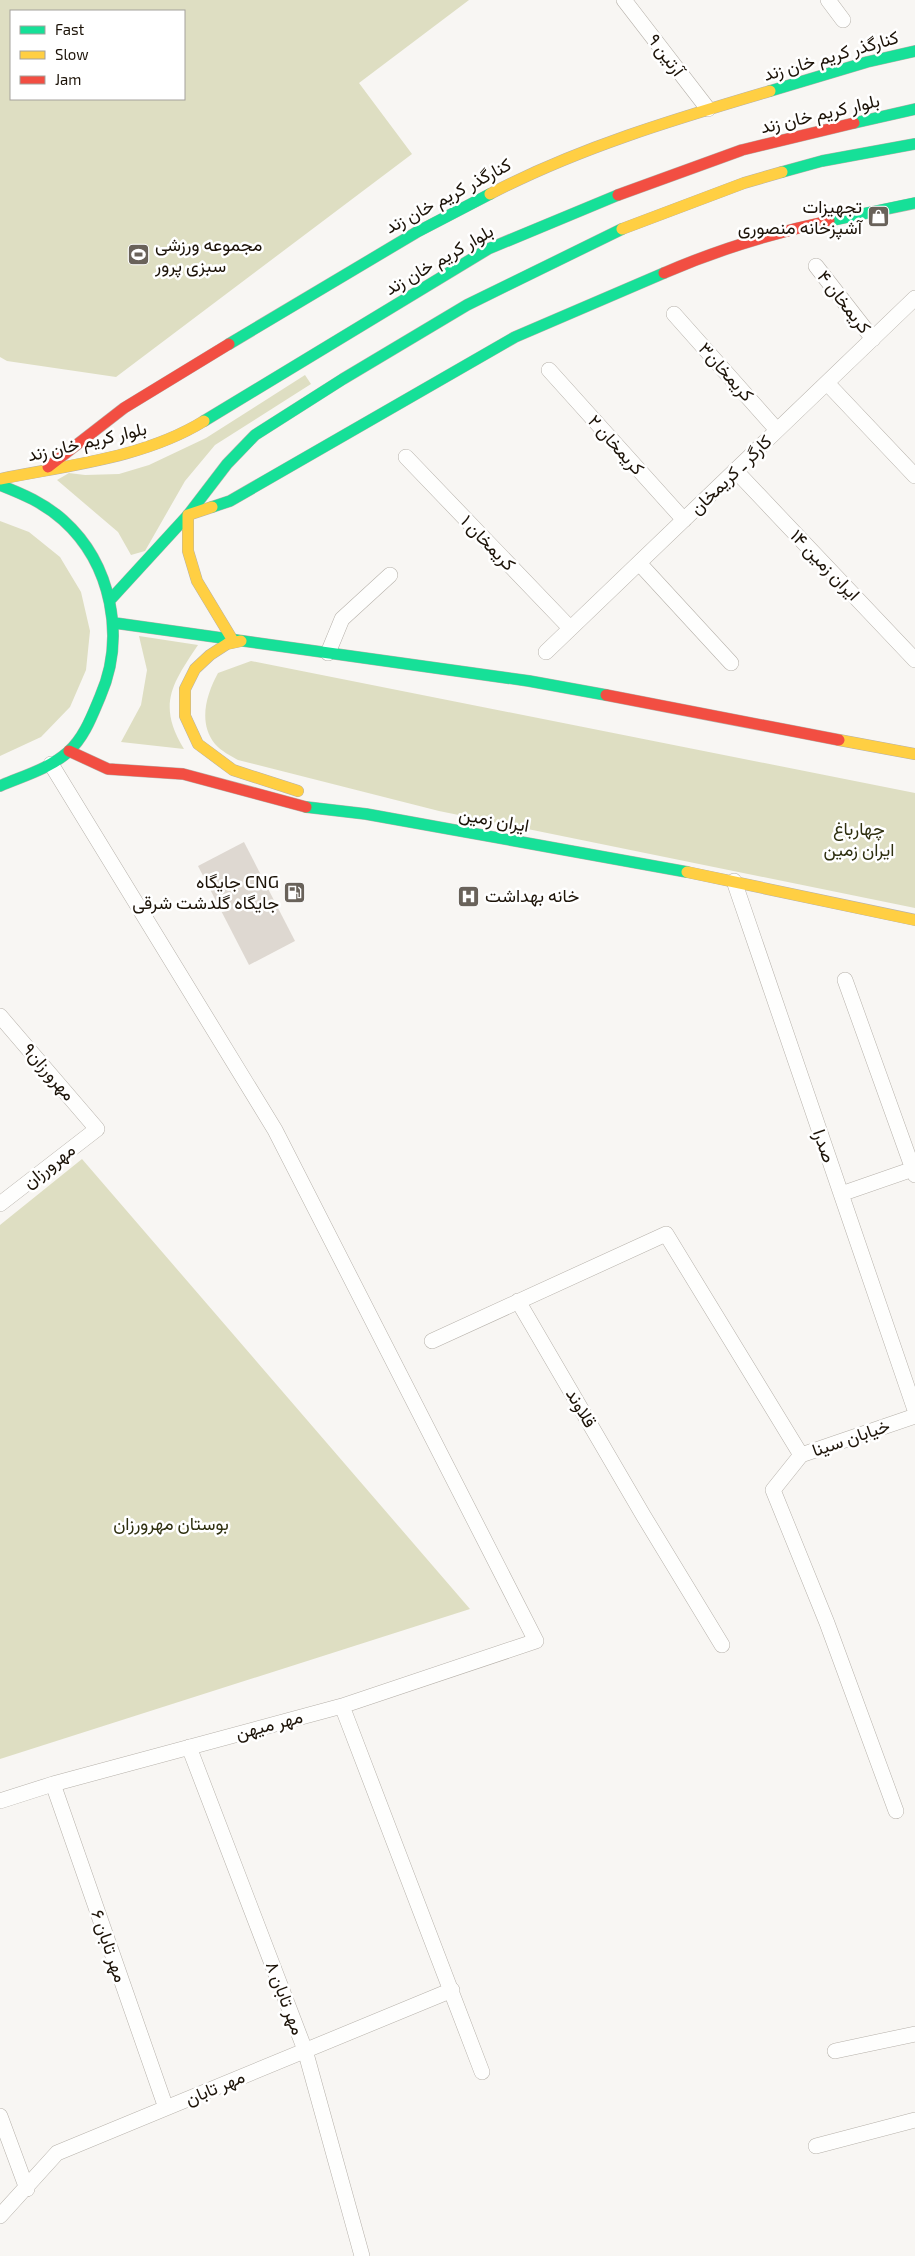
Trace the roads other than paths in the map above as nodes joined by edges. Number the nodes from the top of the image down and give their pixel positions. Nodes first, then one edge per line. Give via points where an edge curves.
1 (624, 0) edge
2 (828, 0) edge
3 (843, 20) dead end
4 (915, 50) edge
5 (708, 109) junction
6 (915, 109) edge
7 (915, 144) edge
8 (915, 203) edge
9 (816, 266) dead end
10 (915, 298) edge
11 (674, 314) dead end
12 (873, 339) junction
13 (549, 370) dead end
14 (827, 383) junction
15 (778, 430) junction
16 (406, 457) dead end
17 (44, 470) junction
18 (735, 470) junction
19 (915, 476) edge
20 (0, 479) edge
21 (0, 484) edge
22 (188, 515) junction
23 (684, 520) junction
24 (639, 563) junction
25 (390, 575) dead end
26 (110, 599) junction
27 (115, 623) junction
28 (570, 628) junction
29 (238, 640) junction
30 (546, 652) dead end
31 (328, 653) junction
32 (915, 660) edge
33 (731, 663) dead end
34 (69, 751) junction
35 (915, 754) edge
36 (52, 764) junction
37 (0, 786) edge
38 (366, 814) junction
39 (734, 881) junction
40 (915, 920) edge
41 (845, 980) dead end
42 (0, 1016) edge
43 (97, 1129) joint
44 (914, 1172) edge
45 (841, 1194) junction
46 (1, 1202) edge
47 (518, 1301) junction
48 (432, 1341) dead end
49 (915, 1410) edge
50 (915, 1416) edge
51 (801, 1456) junction
52 (722, 1645) dead end
53 (342, 1706) junction
54 (189, 1746) junction
55 (52, 1784) junction
56 (0, 1801) edge
57 (896, 1811) dead end
58 (452, 1990) junction
59 (915, 2034) edge
60 (305, 2050) junction
61 (835, 2051) dead end
62 (482, 2072) dead end
63 (166, 2108) junction
64 (0, 2116) edge
65 (915, 2120) edge
66 (816, 2146) dead end
67 (27, 2189) junction
68 (0, 2216) edge
69 (362, 2256) edge

1 - 5 street, آرتین ۹
2 - 3 street
4 - 5 main road, کنارگذر کریم خان زند
5 - 17 main road, کنارگذر کریم خان زند via 526,175 417,232 312,292 124,408
6 - 17 main road, بلوار کریم خان زند via 742,150 557,219 488,249 185,432 137,451
7 - 22 main road via 822,162 744,183 601,238 466,305 255,435 226,464
8 - 22 main road via 789,228 708,254 515,337 230,501
9 - 12 street, کریمخان ۴
10 - 12 street, کارگر ـ کریمخان
11 - 15 street, کریمخان۳
12 - 14 street, کارگر ـ کریمخان
13 - 23 street, کریمخان ۲
14 - 15 street, کارگر ـ کریمخان
14 - 19 street
15 - 18 street, کارگر ـ کریمخان
16 - 28 street, کریمخان ۱
17 - 20 main road, بلوار کریم خان زند
18 - 23 street, کارگر ـ کریمخان
18 - 32 street, ایران زمین ۱۴
21 - 26 main road via 46,506 72,529 90,551
22 - 26 main road
22 - 29 main road via 188,550 197,581
23 - 24 street, کارگر ـ کریمخان
24 - 28 street, کارگر ـ کریمخان
24 - 33 street
25 - 31 street via 342,620
26 - 27 main road
27 - 29 main road
27 - 34 main road via 111,674 102,699
28 - 30 street, کارگر ـ کریمخان
29 - 31 main road
29 - 38 main road via 210,655 195,669 185,689 185,716 198,744 233,770
31 - 35 main road via 529,681
34 - 36 main road
34 - 38 main road, ایران زمین via 108,769 183,774 306,807
36 - 37 main road
36 - 53 street, مهر میهن via 275,1130 536,1641
38 - 39 main road, ایران زمین
39 - 40 main road, ایران زمین
39 - 45 street, صدرا
41 - 44 street
42 - 43 street, مهرورزان۹
43 - 46 street, مهرورزان
44 - 45 street
45 - 49 street, صدرا
47 - 48 street
47 - 51 street via 666,1234
47 - 52 street, قلاوند
50 - 51 street, خیابان سینا
51 - 57 street, خیابان سینا via 773,1490 827,1623
53 - 54 street, مهر میهن
53 - 58 street
54 - 55 street, مهر میهن
54 - 60 street, مهر تابان ۸
55 - 56 street, مهر میهن
55 - 63 street, مهر تابان ۶
58 - 60 street, مهر تابان
58 - 62 street
59 - 61 street
60 - 63 street, مهر تابان
60 - 69 street, مهر تابان ۸
63 - 67 street, مهر تابان via 58,2153
64 - 67 street
65 - 66 street
67 - 68 street, مهر تابان

